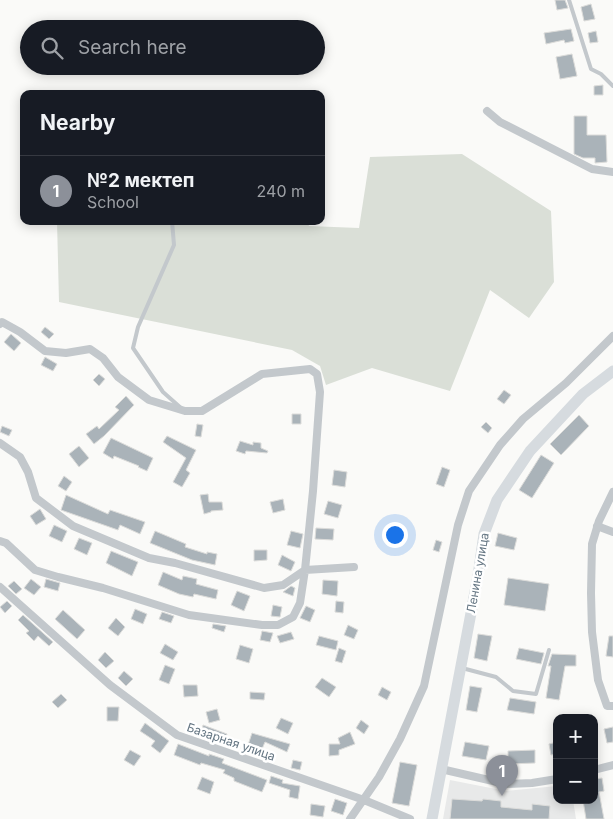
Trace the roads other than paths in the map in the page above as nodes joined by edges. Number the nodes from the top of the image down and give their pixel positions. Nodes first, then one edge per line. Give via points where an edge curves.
1 (569, 0) edge
2 (613, 86) edge
3 (487, 110) dead end
4 (613, 172) edge
5 (172, 225) edge
6 (0, 324) edge
7 (613, 336) edge
8 (613, 371) edge
9 (185, 411) junction
10 (0, 443) edge
11 (613, 492) edge
12 (597, 526) junction
13 (613, 532) edge
14 (0, 541) edge
15 (354, 567) dead end
16 (305, 570) junction
17 (0, 587) edge
18 (550, 650) dead end
19 (460, 668) junction
20 (613, 706) edge
21 (613, 765) edge
22 (441, 769) junction
23 (598, 769) edge
24 (553, 780) edge
25 (364, 800) junction
26 (350, 819) edge
27 (410, 819) edge
28 (432, 819) edge

1 - 2 lane via 591,69
3 - 4 street via 500,122 592,169
5 - 9 lane via 174,245 138,328 133,348 163,392
6 - 9 street via 2,322 20,332 45,351 66,353 90,349 103,358 118,377 149,400
7 - 25 street via 566,383 523,419 500,445 469,491 458,525 424,686 400,739
8 - 19 main road, Ленина улица via 583,394 530,452 497,500 484,534
9 - 16 street via 202,411 262,374 310,369 317,374 320,392
10 - 16 street via 20,457 36,498 73,526 149,558 264,588 283,585
11 - 12 street
12 - 13 street
12 - 20 street via 592,544 592,632 598,680 607,706
14 - 16 street via 35,570 189,615 262,625 278,625 293,617 300,603
15 - 16 street
17 - 25 street, Базарная улица via 110,685 177,735
18 - 19 lane via 536,694 513,691 496,676
19 - 22 main road, Ленина улица
21 - 23 street
22 - 24 street via 506,784
22 - 28 main road, Ленина улица
25 - 26 street
25 - 27 street, Базарная улица

